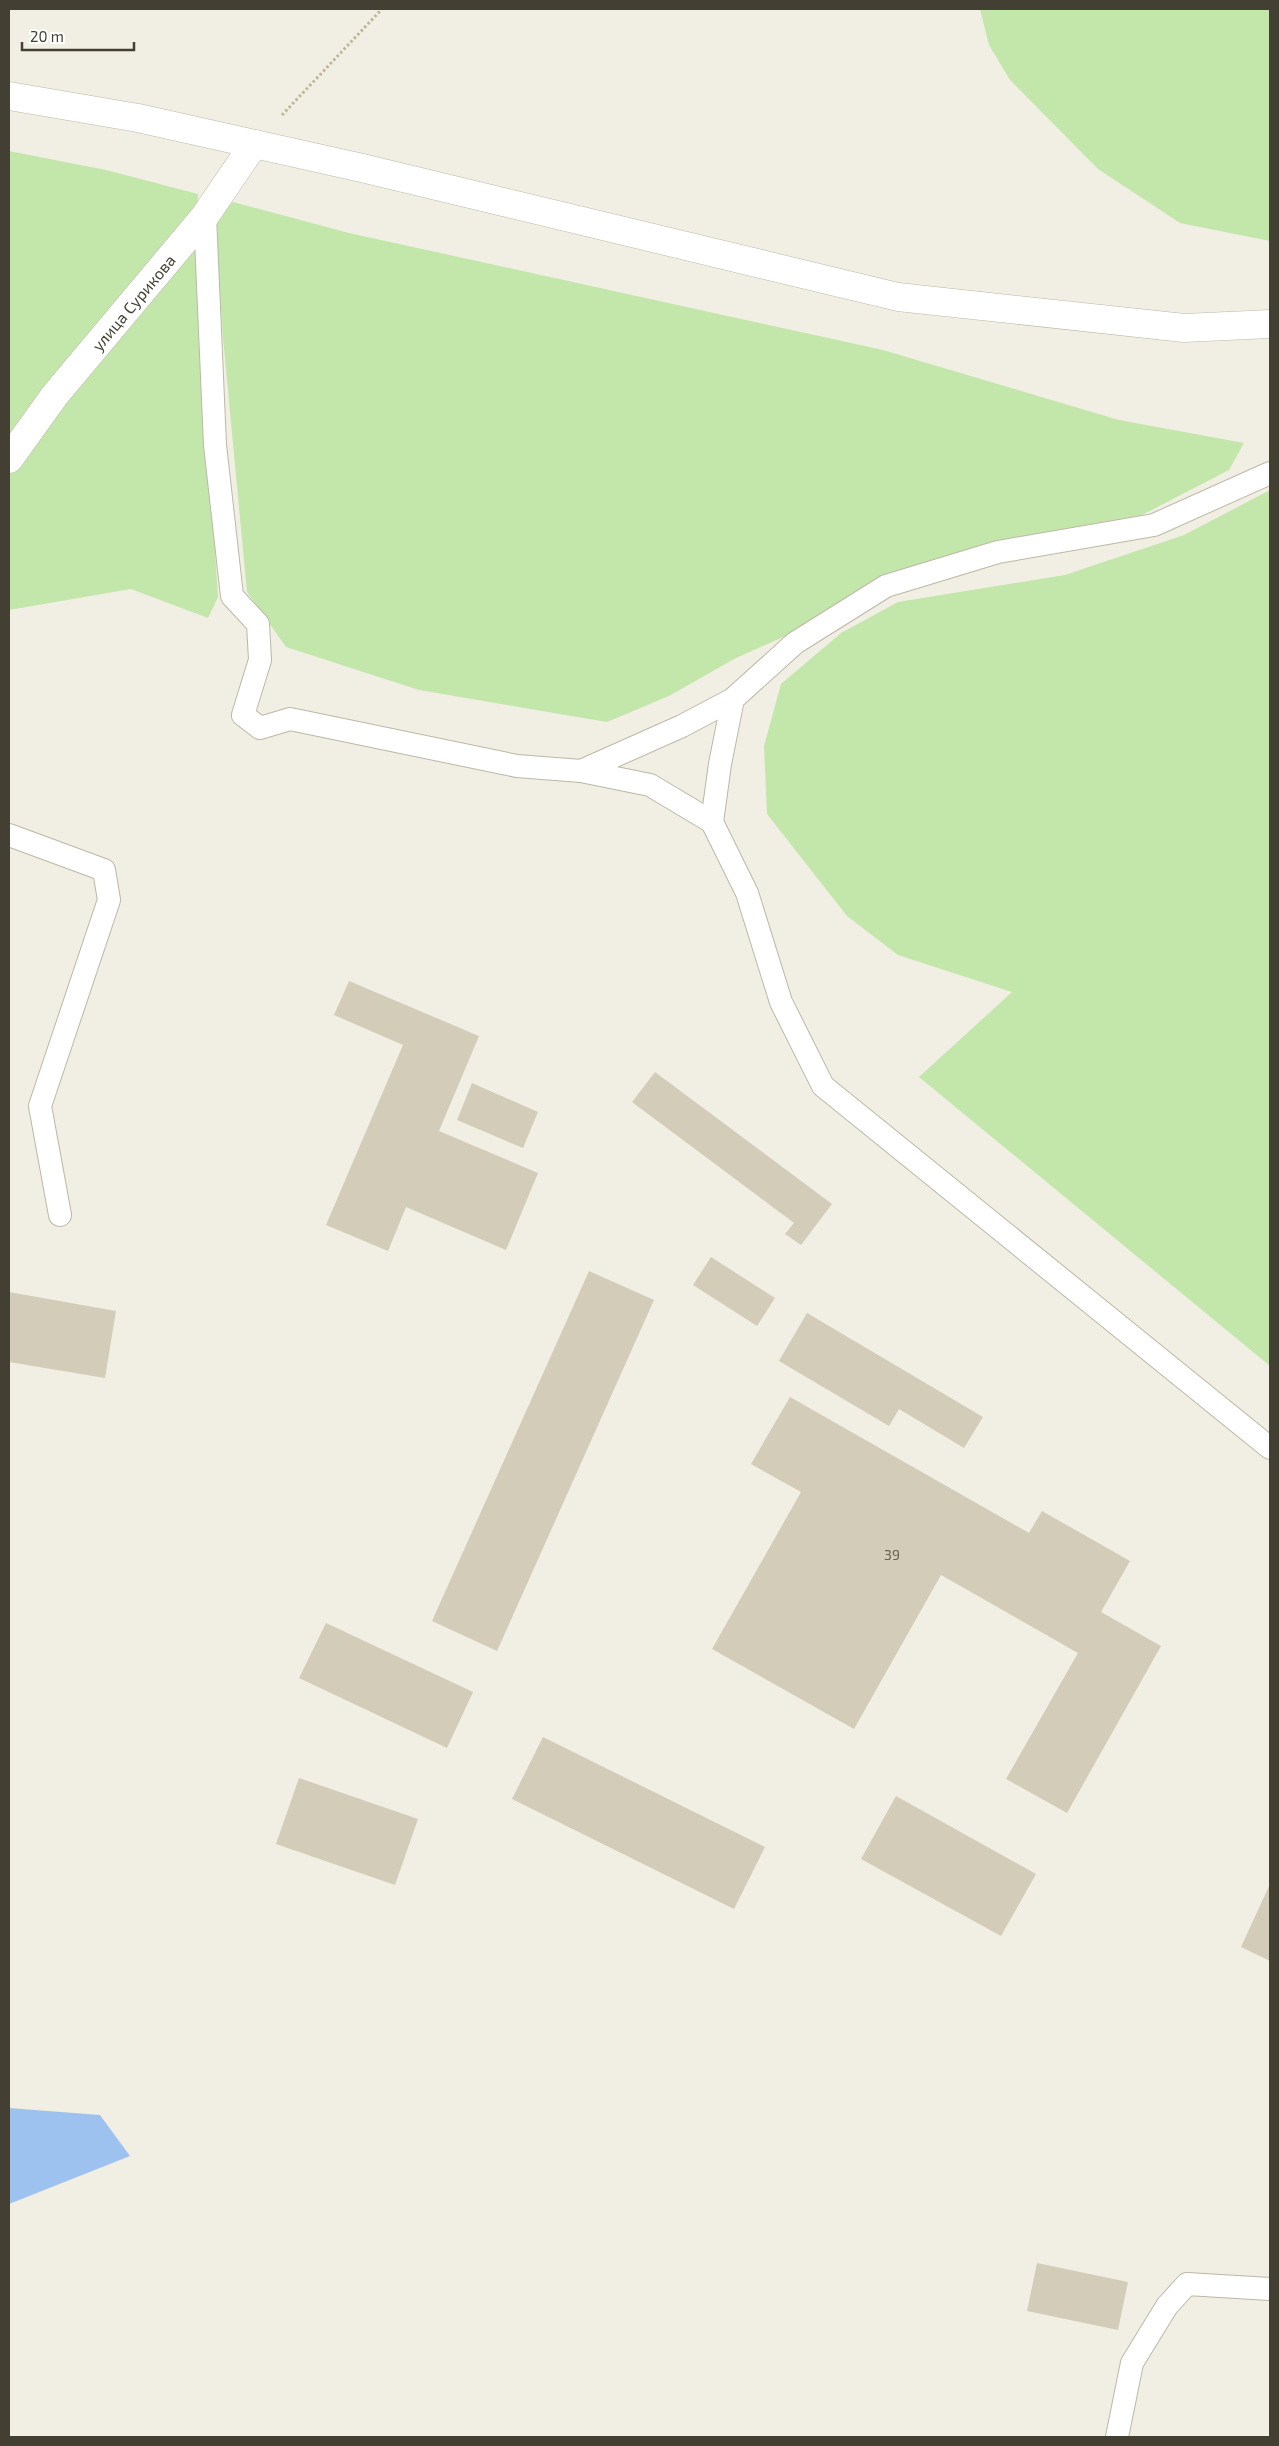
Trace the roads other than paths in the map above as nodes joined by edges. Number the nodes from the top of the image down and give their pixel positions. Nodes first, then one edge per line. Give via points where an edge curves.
1 (9, 96) edge
2 (254, 144) junction
3 (205, 216) junction
4 (1270, 324) edge
5 (9, 459) edge
6 (1270, 472) edge
7 (733, 700) junction
8 (580, 771) junction
9 (712, 822) junction
10 (9, 835) edge
11 (60, 1215) dead end
12 (1270, 1448) edge
13 (1270, 2289) edge
14 (1117, 2437) edge

1 - 2 street via 138,118
2 - 3 street, улица Сурикова
2 - 4 street via 898,297 1184,328
3 - 5 street, улица Сурикова via 55,395
3 - 8 lane via 215,445 232,596 258,624 260,660 243,715 260,728 290,719 517,766
6 - 7 lane via 1154,525 998,552 886,586 795,642
7 - 8 lane
7 - 9 lane
8 - 9 lane via 650,785
9 - 12 lane via 747,893 781,1002 823,1086
10 - 11 lane via 104,870 109,900 40,1106
13 - 14 lane via 1188,2284 1166,2306 1132,2363

